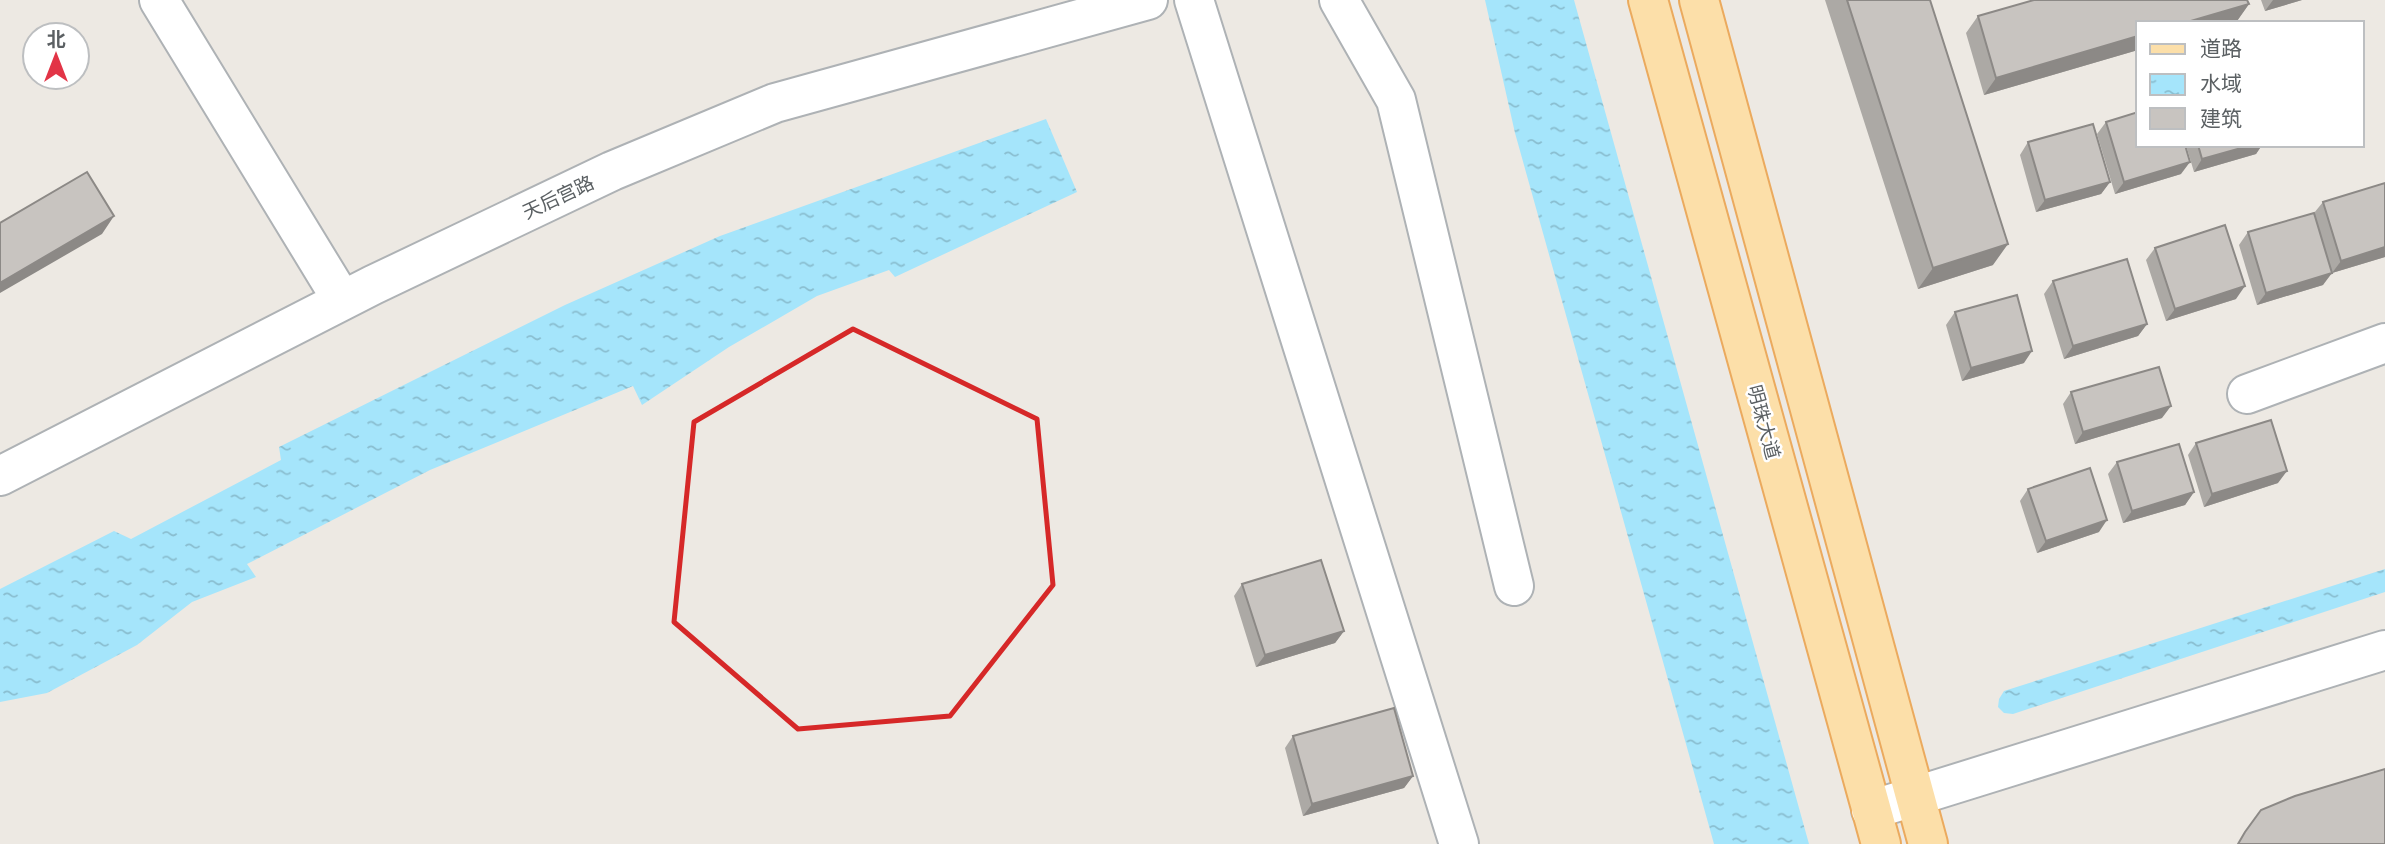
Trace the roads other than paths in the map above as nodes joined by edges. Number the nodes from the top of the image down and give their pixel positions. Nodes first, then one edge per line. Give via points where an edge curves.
1 (159, 0) edge
2 (1148, 0) edge
3 (1194, 0) edge
4 (1339, 0) edge
5 (1648, 0) edge
6 (1699, 0) edge
7 (342, 300) junction
8 (2385, 343) edge
9 (2247, 394) dead end
10 (0, 476) edge
11 (1514, 586) dead end
12 (2385, 650) edge
13 (1915, 796) junction
14 (1876, 827) edge
15 (1459, 844) edge
16 (1928, 844) edge

1 - 7 street
2 - 7 street, 天后宫路 via 775,103 612,171
3 - 15 street
4 - 11 street via 1396,100
5 - 14 main road, 明珠大道
6 - 13 main road
7 - 10 street, 天后宫路
8 - 9 street
12 - 13 street
13 - 14 street
13 - 16 main road

